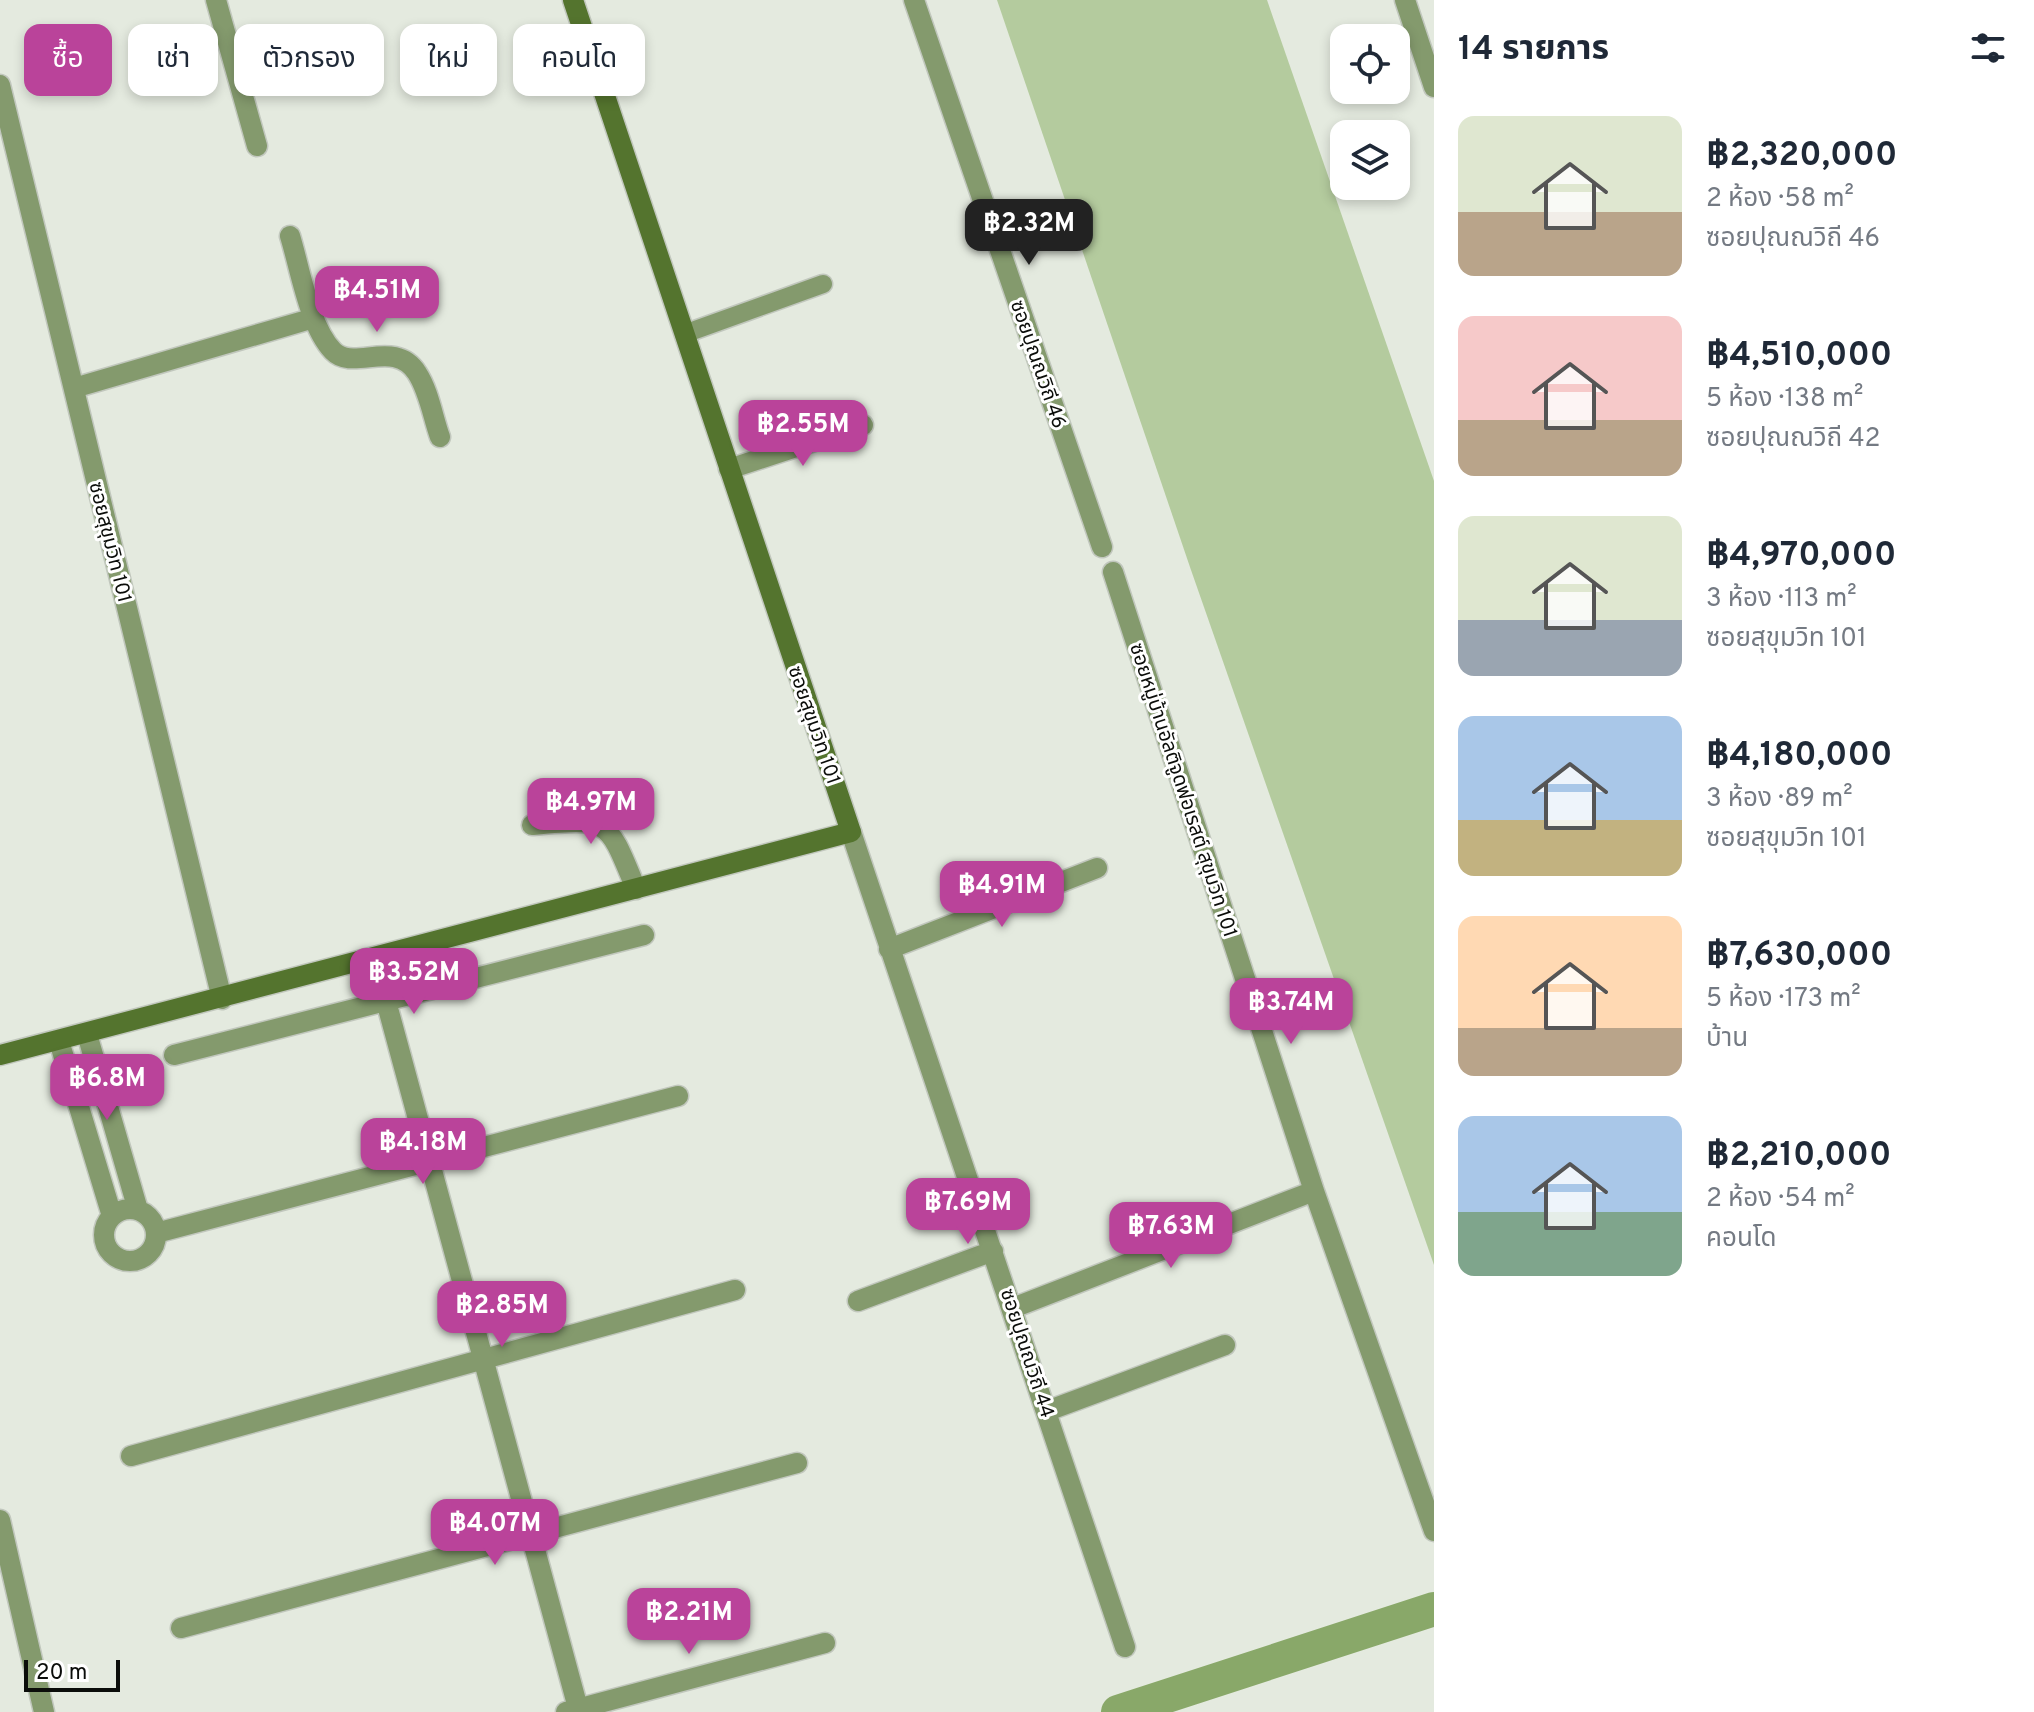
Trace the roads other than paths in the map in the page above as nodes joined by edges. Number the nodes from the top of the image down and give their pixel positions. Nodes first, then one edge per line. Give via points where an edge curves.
1 (216, 0) edge
2 (573, 0) edge
3 (914, 0) edge
4 (1405, 0) edge
5 (0, 85) edge
6 (1434, 87) edge
7 (257, 146) dead end
8 (290, 236) dead end
9 (823, 284) dead end
10 (314, 318) junction
11 (684, 334) junction
12 (74, 388) junction
13 (863, 425) dead end
14 (440, 437) dead end
15 (729, 469) junction
16 (1102, 547) dead end
17 (1113, 572) dead end
18 (532, 825) dead end
19 (851, 832) junction
20 (1097, 868) dead end
21 (636, 889) junction
22 (644, 935) dead end
23 (889, 949) junction
24 (222, 999) junction
25 (386, 1001) junction
26 (87, 1034) junction
27 (59, 1041) junction
28 (0, 1055) edge
29 (174, 1055) dead end
30 (678, 1096) dead end
31 (118, 1145) junction
32 (93, 1152) junction
33 (428, 1162) junction
34 (1314, 1191) junction
35 (138, 1210) junction
36 (112, 1216) junction
37 (156, 1233) junction
38 (993, 1251) junction
39 (735, 1290) dead end
40 (858, 1301) dead end
41 (1013, 1308) junction
42 (1225, 1345) dead end
43 (483, 1360) junction
44 (1047, 1411) junction
45 (131, 1456) dead end
46 (797, 1463) dead end
47 (0, 1520) edge
48 (1434, 1531) edge
49 (530, 1535) junction
50 (181, 1628) dead end
51 (825, 1643) dead end
52 (1125, 1647) dead end
53 (572, 1710) edge
54 (44, 1712) edge

1 - 7 street
2 - 11 street, ซอยสุขุมวิท 101
3 - 16 street, ซอยปุณณวิถี 46
4 - 6 street
5 - 12 street, ซอยสุขุมวิท 101
8 - 10 street
9 - 11 lane
10 - 12 street
10 - 14 street via 333,352 345,358 392,355 417,372
11 - 15 street, ซอยสุขุมวิท 101
12 - 24 street, ซอยสุขุมวิท 101
13 - 15 street
15 - 19 street, ซอยสุขุมวิท 101
17 - 34 street, ซอยหมู่บ้านอัลติจูดฟอเรสต์ สุขุมวิท 101
18 - 21 street via 572,821 605,828 615,837
19 - 21 street
19 - 23 street, ซอยปุณณวิถี 44
20 - 23 street
21 - 24 street
22 - 25 street
23 - 38 street, ซอยปุณณวิถี 44
24 - 26 street
25 - 29 street
25 - 33 street
26 - 27 street
26 - 31 street
27 - 28 street
27 - 32 street
30 - 33 street
31 - 32 street
31 - 35 street
32 - 36 street
33 - 37 street
33 - 43 street
34 - 41 street
34 - 48 street, ซอยหมู่บ้านอัลติจูดฟอเรสต์ สุขุมวิท 101
35 - 36 street
35 - 37 street via 151,1218
36 - 37 street via 104,1229 105,1244 121,1260 143,1258 154,1247
38 - 40 street
38 - 41 street, ซอยปุณณวิถี 44
39 - 43 street
41 - 44 street, ซอยปุณณวิถี 44
42 - 44 street
43 - 45 street
43 - 49 street
44 - 52 street, ซอยปุณณวิถี 44
46 - 49 street
47 - 54 street
49 - 50 street
49 - 53 street
51 - 53 street

